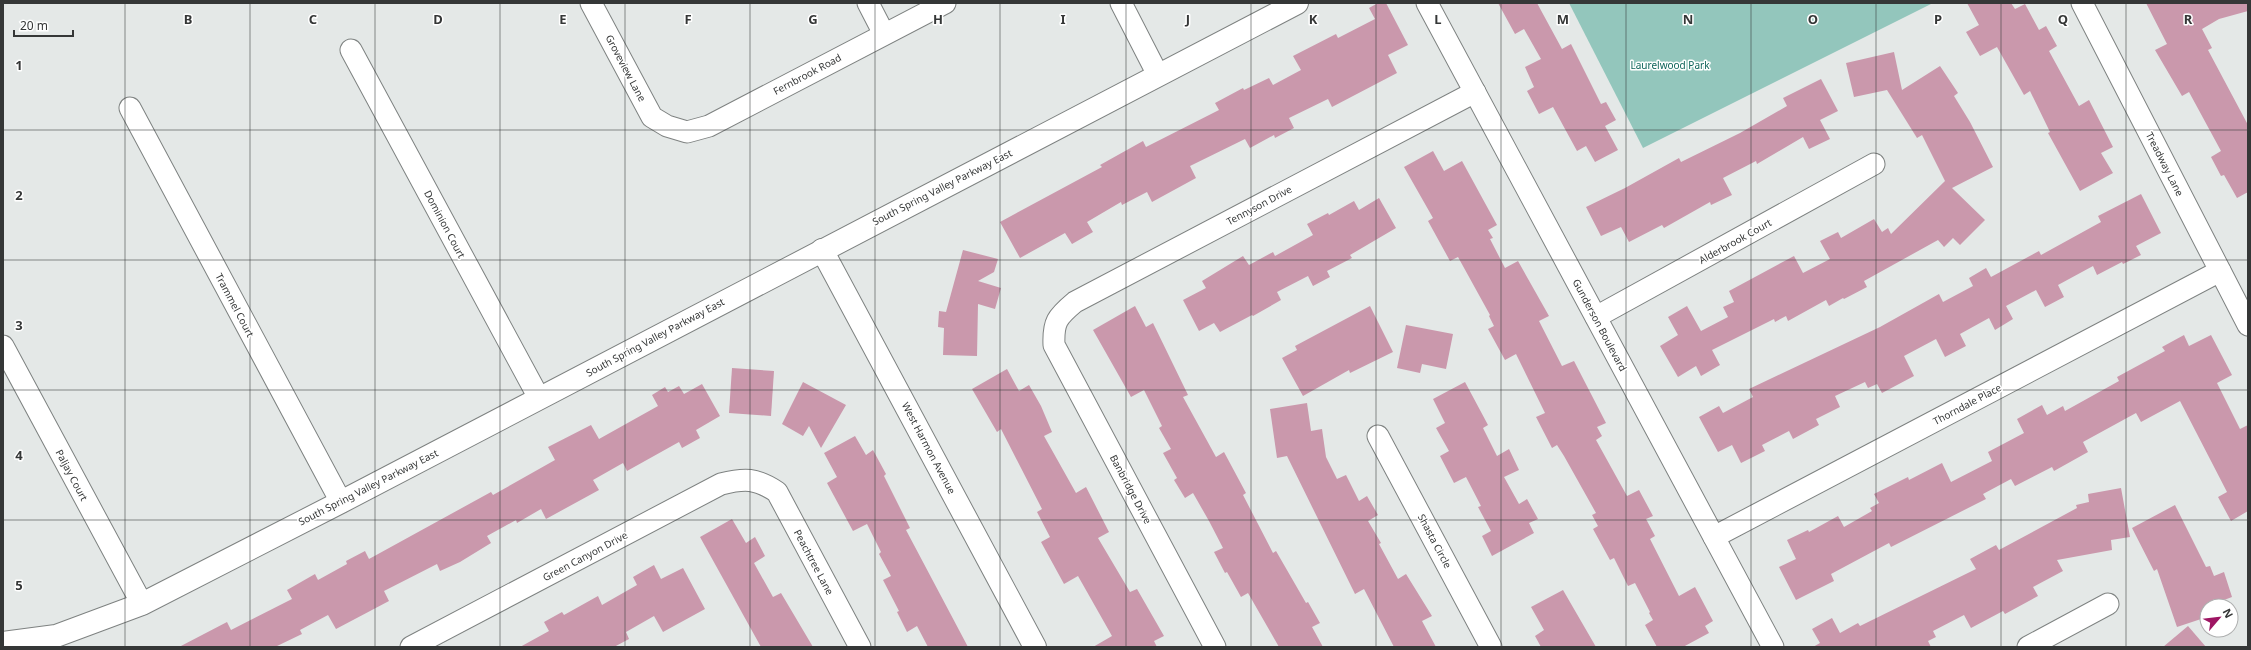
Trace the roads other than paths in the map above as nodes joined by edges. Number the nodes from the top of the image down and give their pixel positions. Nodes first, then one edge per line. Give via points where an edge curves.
1 (591, 3) edge
2 (868, 3) edge
3 (945, 3) edge
4 (1121, 3) edge
5 (1297, 3) edge
6 (1427, 3) edge
7 (2082, 3) edge
8 (884, 34) junction
9 (351, 50) dead end
10 (1158, 75) junction
11 (1475, 92) junction
12 (130, 108) dead end
13 (667, 126) joint
14 (1874, 164) dead end
15 (822, 250) junction
16 (2220, 271) junction
17 (1596, 317) junction
18 (2248, 325) edge
19 (1054, 329) joint
20 (3, 346) edge
21 (539, 398) junction
22 (1378, 436) dead end
23 (762, 483) joint
24 (341, 502) junction
25 (1714, 537) junction
26 (142, 604) junction
27 (2108, 604) dead end
28 (3, 643) edge
29 (411, 647) edge
30 (860, 647) edge
31 (1035, 647) edge
32 (1215, 647) edge
33 (1491, 647) edge
34 (1773, 647) edge
35 (2028, 647) edge

1 - 13 street, Groveview Lane via 652,117
2 - 8 street
3 - 8 street, Fernbrook Road
4 - 10 street
5 - 10 street, South Spring Valley Parkway East
6 - 11 street, Gunderson Boulevard
7 - 16 street, Treadway Lane
8 - 13 street, Fernbrook Road via 709,126 687,132
9 - 21 street, Dominion Court
10 - 15 street, South Spring Valley Parkway East
11 - 17 street, Gunderson Boulevard
11 - 19 street, Tennyson Drive via 1075,302 1059,315
12 - 24 street, Trammel Court
14 - 17 street, Alderbrook Court
15 - 21 street, South Spring Valley Parkway East
15 - 31 street, West Harmon Avenue
16 - 18 street, Treadway Lane
16 - 25 street, Thorndale Place
17 - 25 street, Gunderson Boulevard
19 - 32 street, Banbridge Drive via 1054,345
20 - 26 street, Paljay Court
21 - 24 street, South Spring Valley Parkway East
22 - 33 street, Shasta Circle
23 - 29 street, Green Canyon Drive via 742,479 721,484
23 - 30 street, Peachtree Lane via 777,492
24 - 26 street, South Spring Valley Parkway East
25 - 34 street, Gunderson Boulevard
26 - 28 street, South Spring Valley Parkway East via 56,636
27 - 35 street

